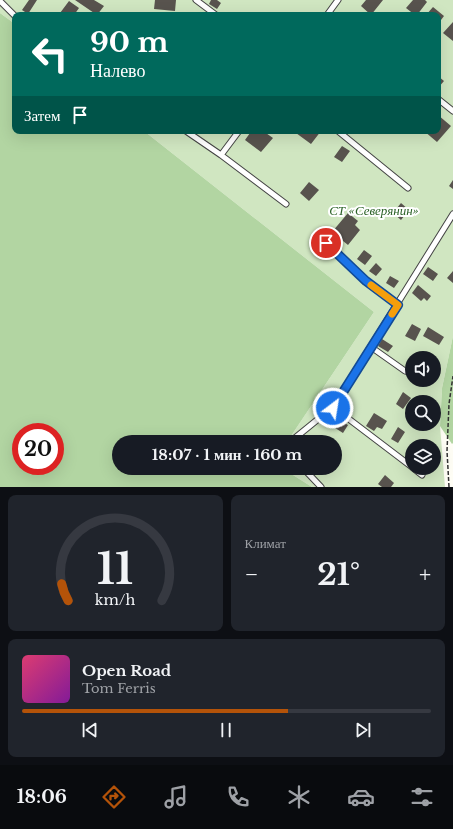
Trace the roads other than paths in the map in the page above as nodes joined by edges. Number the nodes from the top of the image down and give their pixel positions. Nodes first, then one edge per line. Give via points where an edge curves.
1 (196, 0) edge
2 (338, 0) edge
3 (0, 1) edge
4 (207, 12) edge
5 (331, 12) edge
6 (12, 13) edge
7 (441, 101) edge
8 (453, 111) edge
9 (190, 134) edge
10 (237, 134) edge
11 (342, 134) edge
12 (221, 155) junction
13 (408, 188) dead end
14 (286, 204) dead end
15 (453, 214) edge
16 (326, 243) dead end
17 (398, 305) junction
18 (371, 347) junction
19 (405, 371) dead end
20 (333, 408) junction
21 (299, 435) edge
22 (405, 462) edge
23 (310, 475) edge
24 (321, 487) edge

1 - 4 lane
2 - 5 lane
3 - 6 lane
7 - 8 lane
9 - 12 lane
10 - 12 lane
11 - 13 lane
12 - 14 lane
15 - 17 lane
16 - 17 lane via 366,281
17 - 18 lane
18 - 19 lane
18 - 20 lane
20 - 21 lane
20 - 22 lane
23 - 24 lane

